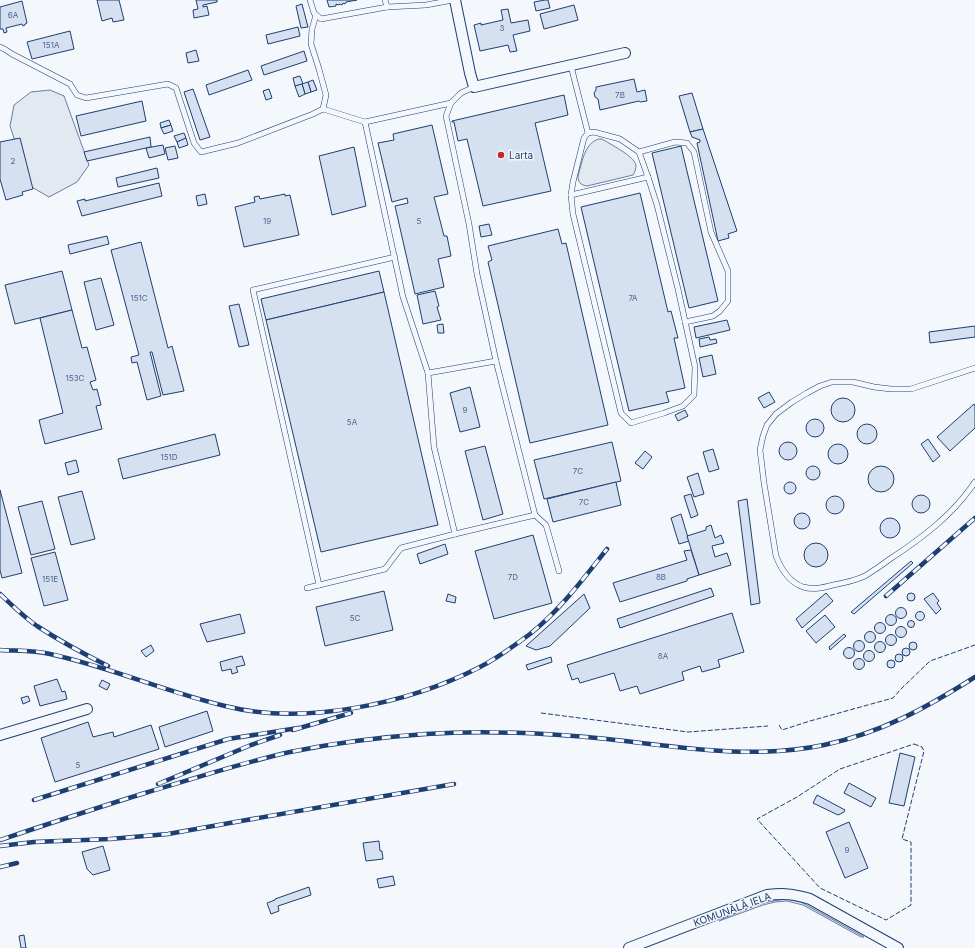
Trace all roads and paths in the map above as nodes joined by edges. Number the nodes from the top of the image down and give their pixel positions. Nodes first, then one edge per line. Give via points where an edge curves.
1 (310, 0) edge
2 (386, 0) edge
3 (454, 0) edge
4 (387, 7) junction
5 (316, 15) junction
6 (0, 47) edge
7 (625, 53) dead end
8 (571, 66) junction
9 (474, 87) junction
10 (451, 103) junction
11 (323, 109) junction
12 (365, 122) junction
13 (588, 133) junction
14 (639, 152) junction
15 (648, 177) junction
16 (571, 195) junction
17 (395, 256) junction
18 (685, 322) junction
19 (496, 361) junction
20 (975, 368) edge
21 (428, 373) junction
22 (975, 482) edge
23 (535, 515) junction
24 (455, 534) junction
25 (559, 571) dead end
26 (319, 585) junction
27 (307, 588) dead end
28 (88, 709) dead end
29 (0, 735) edge
30 (629, 948) edge
31 (898, 948) edge

1 - 5 lane
2 - 4 lane
3 - 4 lane via 426,5
3 - 9 street
4 - 5 lane via 321,19
5 - 11 lane via 312,29 312,44 326,96
6 - 11 lane via 70,84 77,95 86,98 168,84 176,88 194,144 202,152 238,143
7 - 8 street
8 - 9 street
8 - 13 lane
9 - 10 lane via 461,93
10 - 12 lane
10 - 19 lane via 446,116
11 - 12 lane
12 - 17 lane
13 - 14 lane via 594,132 620,139
13 - 16 lane via 584,138
14 - 15 lane
14 - 18 lane via 675,142 687,143 694,152 711,232 728,271 728,301 720,311 713,316
15 - 16 lane
15 - 18 lane
16 - 18 lane via 573,214 621,413 631,423 683,406 694,395 695,367
17 - 21 lane via 404,297
17 - 26 lane via 253,290
19 - 21 lane
19 - 23 lane
20 - 22 lane via 911,389 891,389 843,381 820,386 776,414 762,436 760,450 776,556 780,566 793,582 816,589 866,575 900,553 936,526 957,506
21 - 24 lane via 434,447
23 - 24 lane
23 - 25 lane via 546,525
24 - 26 lane via 401,548 385,569
26 - 27 lane
28 - 29 street
30 - 31 street, KOMUNĀLĀ IELA via 767,895 781,893 810,899

